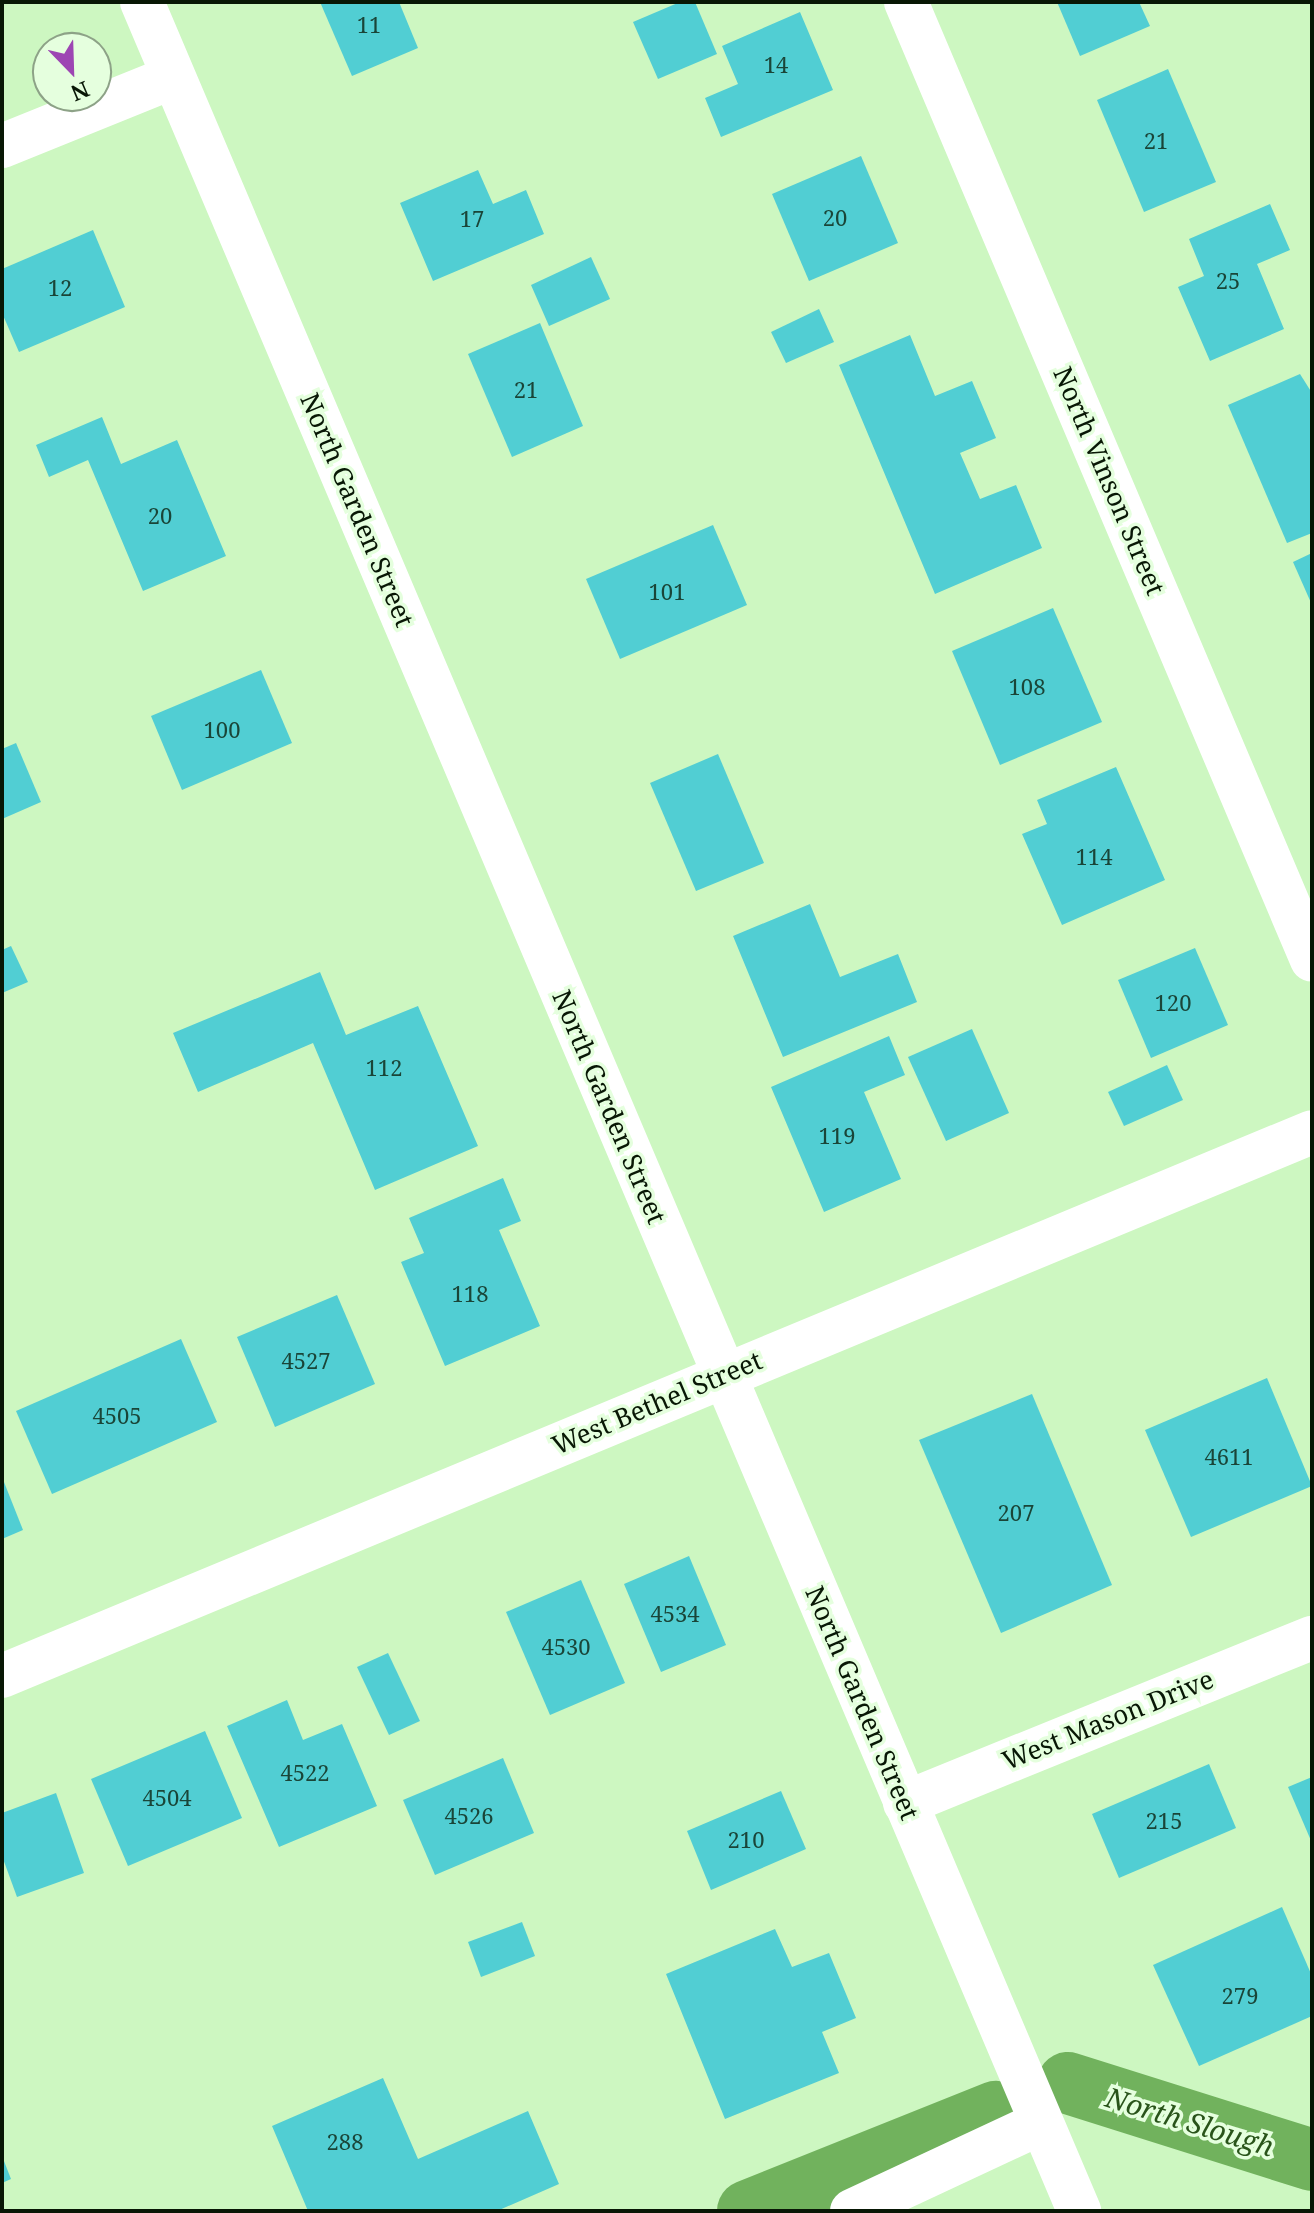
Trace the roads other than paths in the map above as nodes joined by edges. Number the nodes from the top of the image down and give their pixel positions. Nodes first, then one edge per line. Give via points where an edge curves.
1 (142, 2) edge
2 (906, 2) edge
3 (173, 77) junction
4 (2, 146) edge
5 (1312, 960) edge
6 (1312, 1132) edge
7 (723, 1376) junction
8 (1312, 1638) edge
9 (2, 1676) edge
10 (905, 1803) junction
11 (1041, 2123) junction
12 (852, 2211) edge
13 (1079, 2211) edge

1 - 3 street, North Garden Street
2 - 5 street, North Vinson Street
3 - 4 street
3 - 7 street, North Garden Street
6 - 7 street, West Bethel Street
7 - 9 street, West Bethel Street
7 - 10 street, North Garden Street
8 - 10 street, West Mason Drive
10 - 11 street, North Garden Street
11 - 12 street
11 - 13 street, North Garden Street

